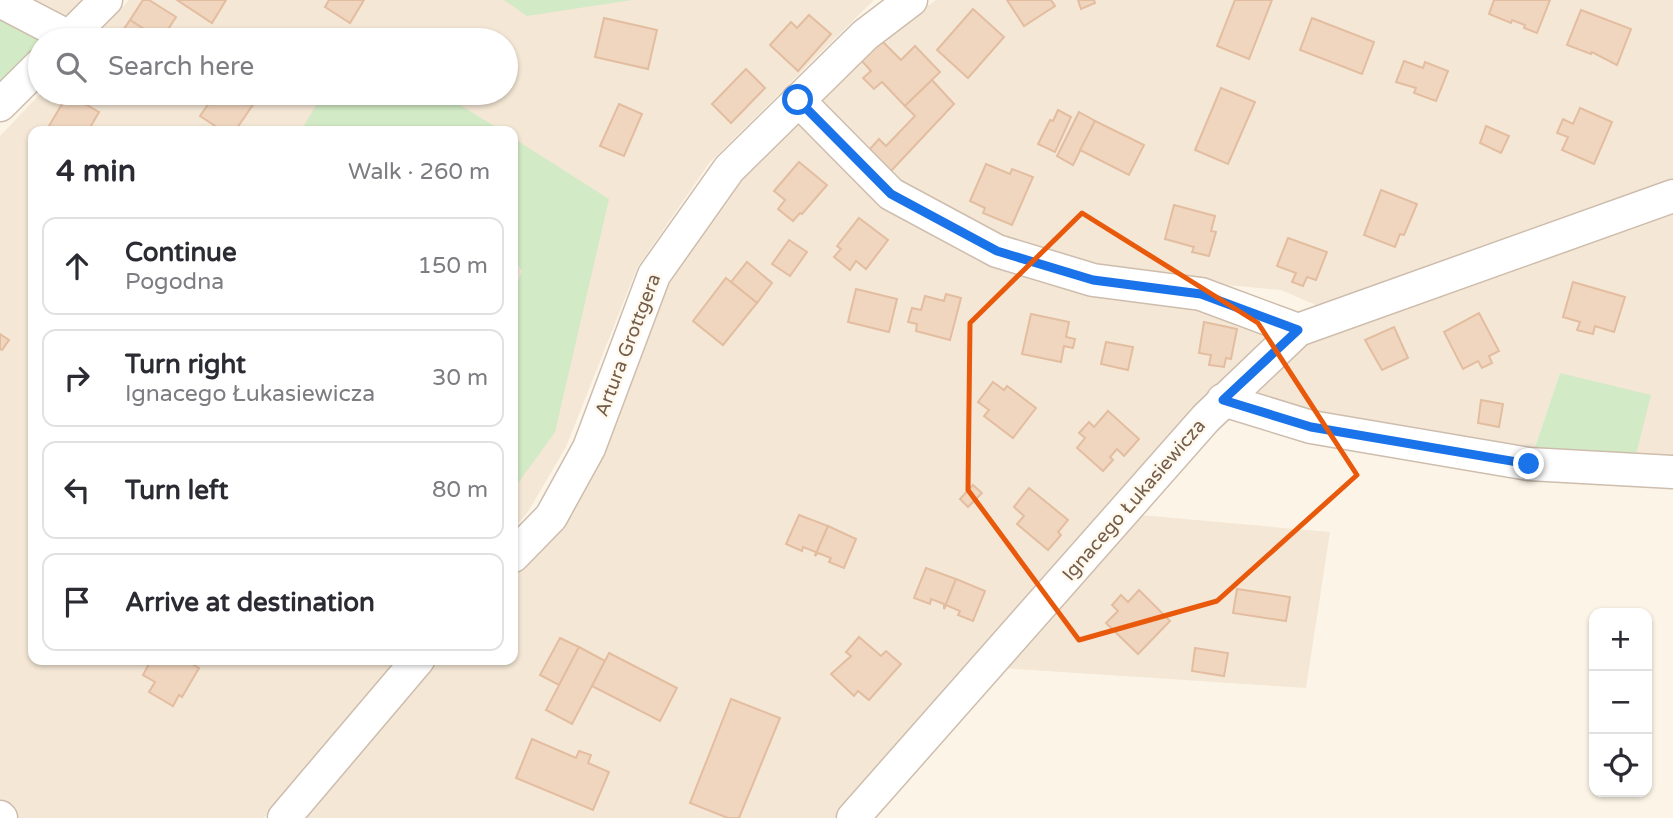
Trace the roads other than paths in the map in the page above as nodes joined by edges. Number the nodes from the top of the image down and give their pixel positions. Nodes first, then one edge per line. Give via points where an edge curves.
1 (106, 0) edge
2 (911, 0) edge
3 (0, 1) edge
4 (48, 28) edge
5 (78, 28) edge
6 (28, 77) edge
7 (798, 100) junction
8 (0, 105) edge
9 (1673, 196) edge
10 (1298, 330) junction
11 (1223, 400) junction
12 (1673, 472) edge
13 (518, 551) edge
14 (414, 665) edge
15 (284, 818) edge
16 (853, 818) edge

1 - 5 street
2 - 7 street, Artura Grottgera via 865,34
3 - 4 street
6 - 8 street
7 - 10 street via 891,194 997,251 1093,280 1201,294
7 - 13 street, Artura Grottgera via 729,169 654,275 589,448 551,517
9 - 10 street, Ignacego Łukasiewicza
10 - 11 street, Ignacego Łukasiewicza
11 - 12 street via 1311,427 1529,464
11 - 16 street, Ignacego Łukasiewicza
14 - 15 street

